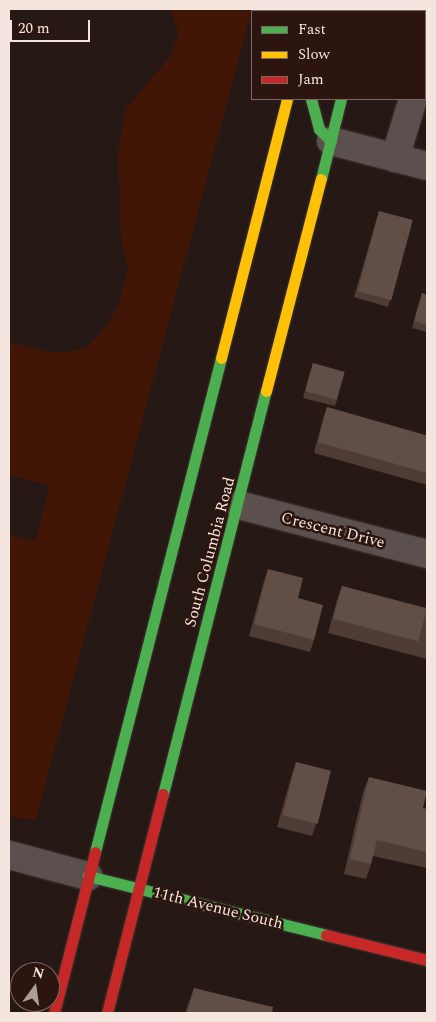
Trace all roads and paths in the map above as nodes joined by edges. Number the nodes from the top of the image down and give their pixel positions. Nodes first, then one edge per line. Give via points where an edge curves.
1 (287, 100) edge
2 (311, 100) edge
3 (341, 100) edge
4 (413, 100) edge
5 (331, 141) junction
6 (395, 158) junction
7 (427, 166) edge
8 (239, 504) junction
9 (427, 554) edge
10 (9, 855) edge
11 (88, 876) junction
12 (138, 889) junction
13 (427, 960) edge
14 (54, 1013) edge
15 (107, 1013) edge

1 - 11 main road
2 - 5 main road via 318,128
3 - 5 main road, South Columbia Road
4 - 6 street
5 - 6 street
5 - 8 main road, South Columbia Road
6 - 7 street
8 - 9 street, Crescent Drive
8 - 12 main road, South Columbia Road
10 - 11 street, 11th Avenue South
11 - 12 main road, 11th Avenue South
11 - 14 main road
12 - 13 main road, 11th Avenue South
12 - 15 main road, South Columbia Road

